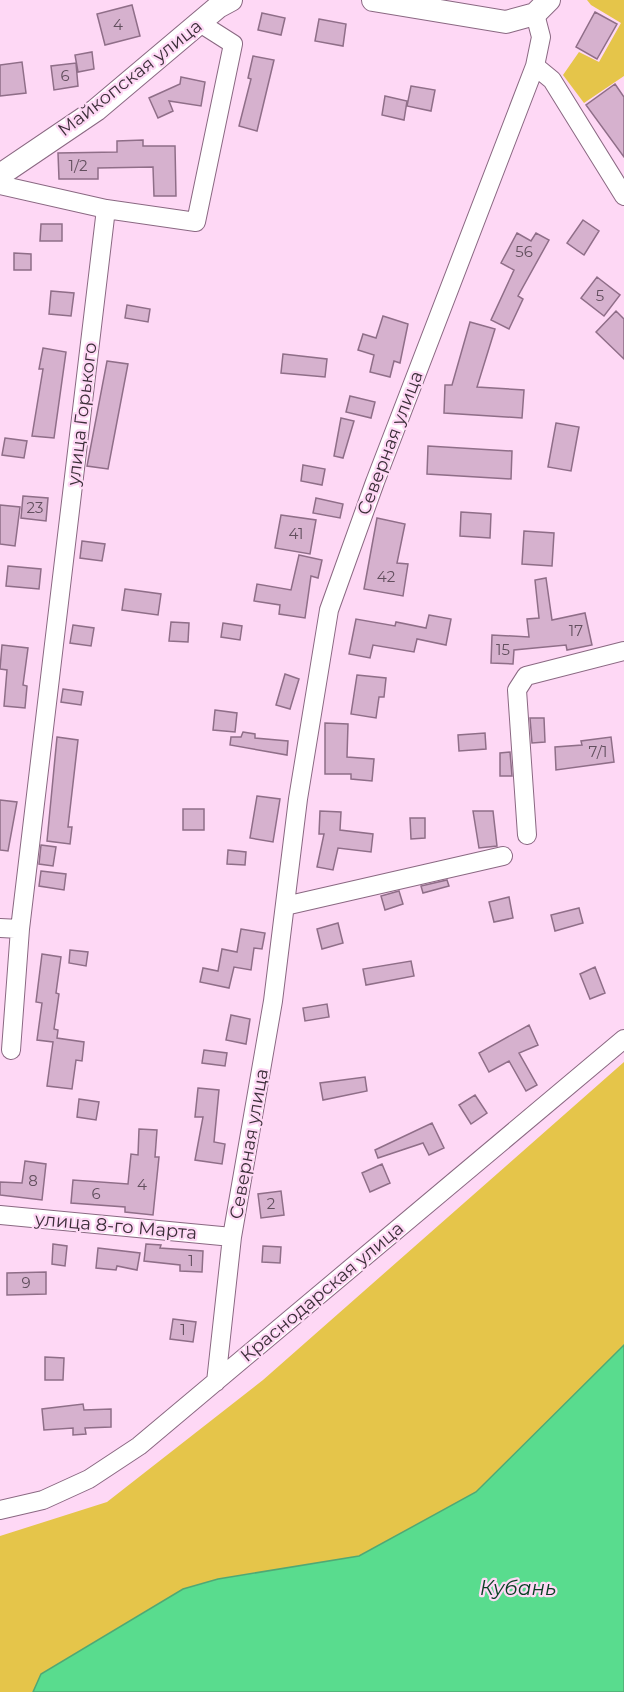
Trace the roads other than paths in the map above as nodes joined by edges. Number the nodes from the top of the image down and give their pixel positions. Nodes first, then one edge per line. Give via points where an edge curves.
1 (231, 0) edge
2 (373, 0) edge
3 (542, 7) edge
4 (200, 23) junction
5 (535, 66) junction
6 (0, 175) edge
7 (0, 185) edge
8 (624, 196) edge
9 (106, 209) junction
10 (624, 651) edge
11 (527, 835) dead end
12 (503, 856) dead end
13 (285, 906) junction
14 (0, 928) edge
15 (20, 929) junction
16 (624, 1039) edge
17 (11, 1050) dead end
18 (0, 1215) edge
19 (232, 1237) junction
20 (216, 1382) junction
21 (0, 1510) edge

1 - 4 street, Майкопская улица
2 - 3 street via 506,22
3 - 5 street, Северная улица
4 - 6 street, Майкопская улица via 96,110
4 - 9 street via 233,44 196,222
5 - 8 street via 552,80
5 - 13 street, Северная улица via 329,610
7 - 9 street
9 - 15 street, улица Горького
10 - 11 street via 526,676 517,690
12 - 13 street
13 - 19 street, Северная улица via 273,1000
14 - 15 street
15 - 17 street, улица Горького
16 - 20 street, Краснодарская улица
18 - 19 street, улица 8-го Марта
19 - 20 street, Северная улица
20 - 21 street, Краснодарская улица via 139,1446 89,1479 43,1500

